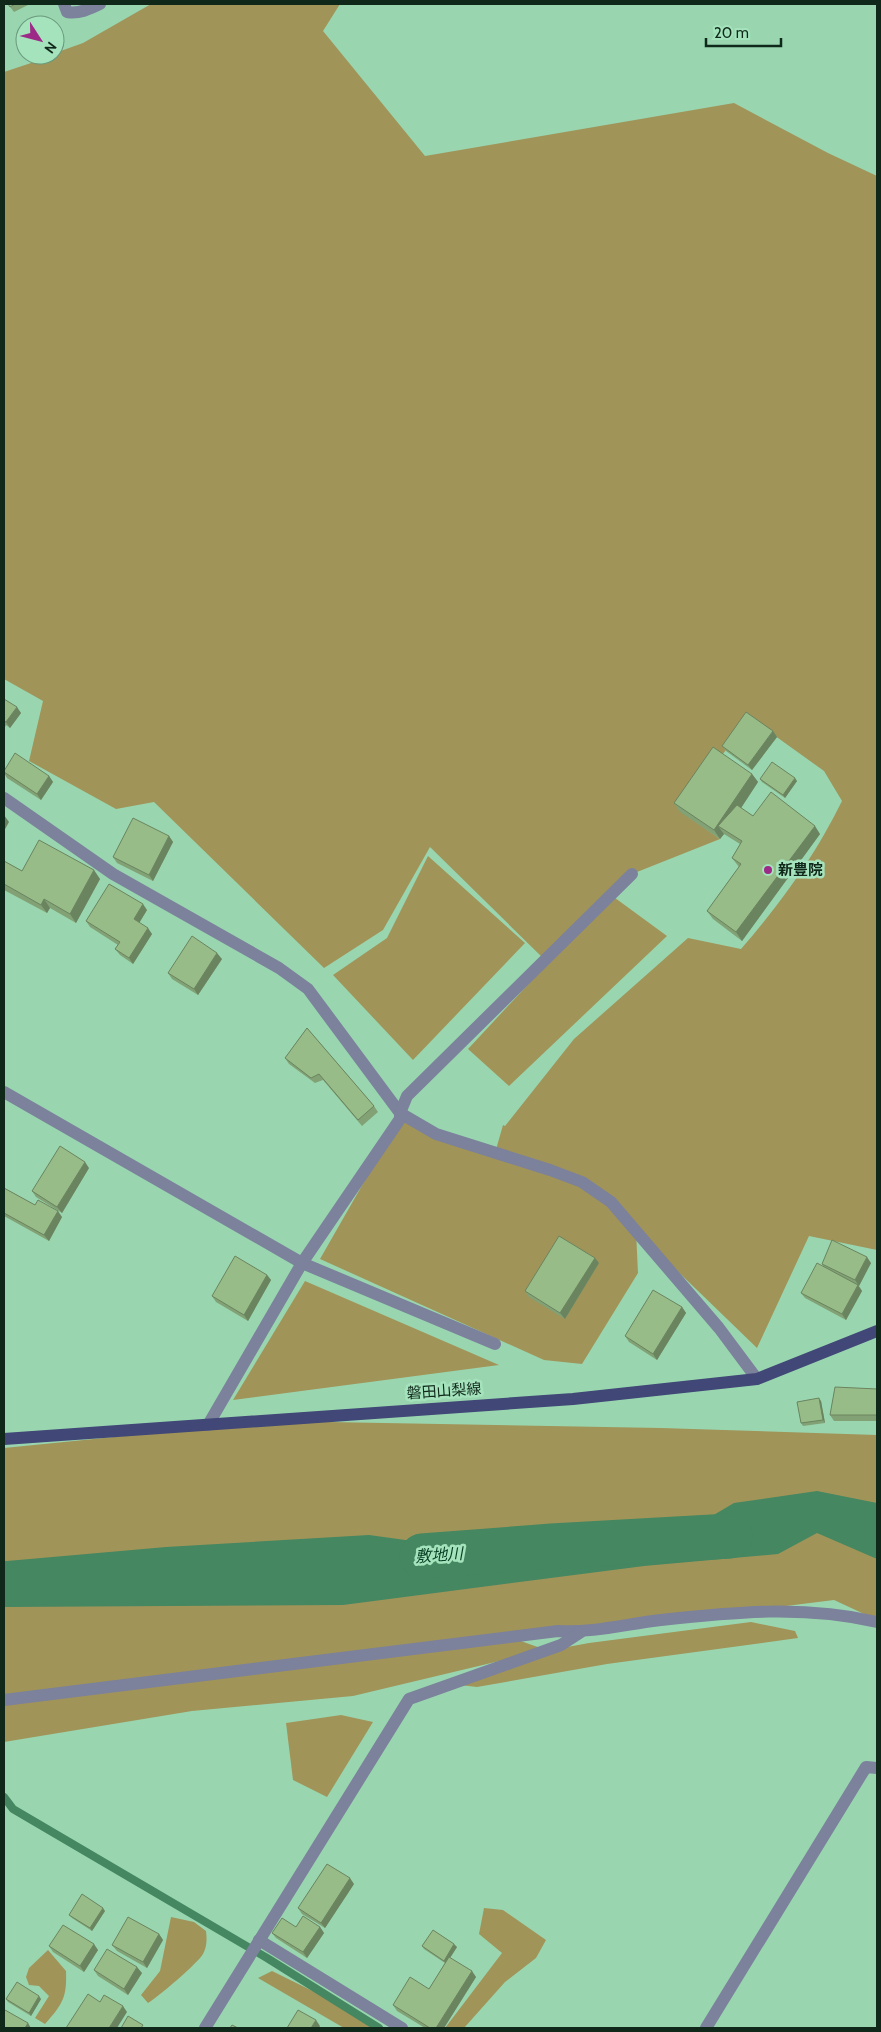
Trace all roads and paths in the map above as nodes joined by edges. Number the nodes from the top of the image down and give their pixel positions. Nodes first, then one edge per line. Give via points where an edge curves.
1 (64, 4) edge
2 (100, 4) edge
3 (4, 798) edge
4 (632, 874) dead end
5 (4, 1092) edge
6 (400, 1113) junction
7 (302, 1263) junction
8 (877, 1331) edge
9 (495, 1344) dead end
10 (757, 1379) junction
11 (208, 1425) junction
12 (4, 1440) edge
13 (877, 1622) edge
14 (581, 1632) junction
15 (4, 1700) edge
16 (877, 1768) edge
17 (260, 1940) junction
18 (205, 2028) edge
19 (402, 2028) edge
20 (706, 2028) edge

1 - 2 street via 67,12
3 - 6 street via 113,874 279,968 308,990
4 - 6 street via 407,1096
5 - 7 street
6 - 7 street via 400,1119
6 - 10 street via 436,1134 582,1182 611,1202 719,1328
7 - 9 street
7 - 11 street
8 - 10 main road, 磐田山梨線
10 - 11 main road, 磐田山梨線 via 573,1399
11 - 12 main road, 磐田山梨線
13 - 14 street via 844,1614 787,1610 660,1620
14 - 15 street via 558,1631
14 - 17 street via 561,1644 408,1699
16 - 20 street via 866,1767
17 - 18 street
17 - 19 street

